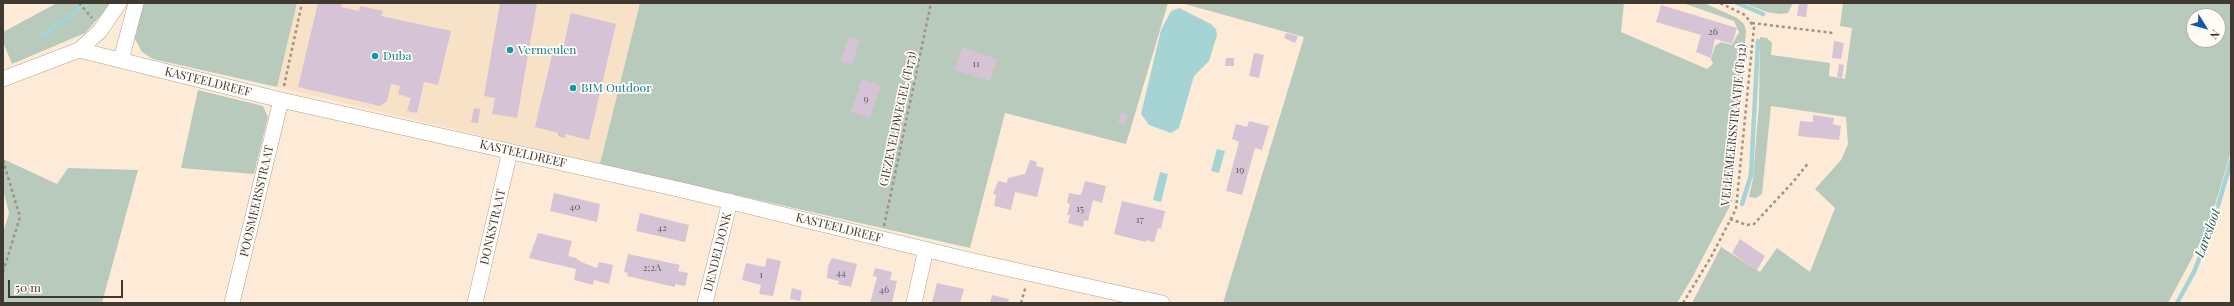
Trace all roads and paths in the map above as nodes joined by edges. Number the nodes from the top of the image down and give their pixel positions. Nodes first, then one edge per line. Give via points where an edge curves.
1 (79, 3) edge
2 (119, 3) edge
3 (136, 3) edge
4 (302, 3) edge
5 (931, 3) edge
6 (1720, 3) edge
7 (89, 15) dead end
8 (1752, 23) junction
9 (1833, 33) dead end
10 (79, 50) junction
11 (121, 60) junction
12 (3, 79) edge
13 (281, 100) junction
14 (510, 151) junction
15 (3, 160) edge
16 (1808, 162) dead end
17 (730, 201) junction
18 (1730, 219) junction
19 (881, 238) junction
20 (926, 249) junction
21 (3, 272) edge
22 (232, 303) edge
23 (476, 303) edge
24 (705, 303) edge
25 (914, 303) edge
26 (1162, 303) edge
27 (1683, 303) edge

1 - 7 path
2 - 10 street via 100,30
3 - 11 street
4 - 13 path
5 - 19 path, GIEZEVELDWEGEL (T173)
6 - 8 path via 1745,15
8 - 9 path
8 - 18 path, VELLEMEERSSTRAATJE (T132) via 1754,27 1736,209
10 - 11 street, KASTEELDREEF
10 - 12 street
11 - 13 street, KASTEELDREEF
13 - 14 street, KASTEELDREEF
13 - 22 street, POOSMEERSSTRAAT
14 - 17 street, KASTEELDREEF
14 - 23 street, DONKSTRAAT
15 - 21 path via 20,217
16 - 18 path via 1754,224 1747,225
17 - 19 street, KASTEELDREEF
17 - 24 street, DENDELDONK
18 - 27 path, VELLEMEERSSTRAATJE (T132)
19 - 20 street, KASTEELDREEF
20 - 25 street
20 - 26 street, KASTEELDREEF

